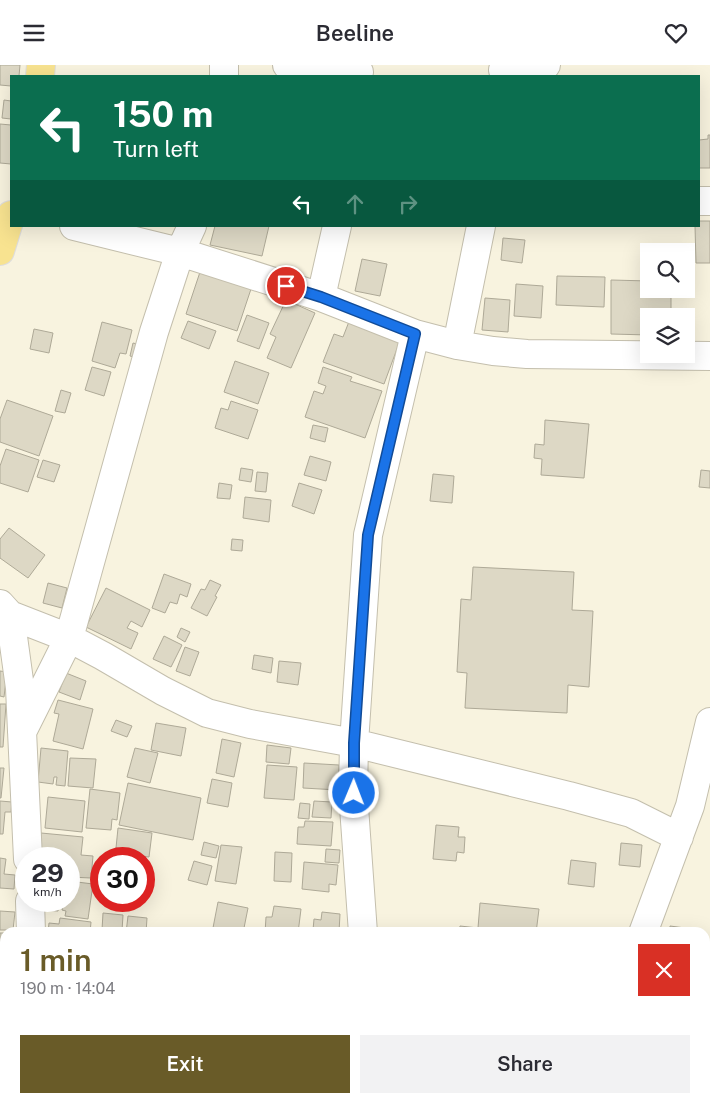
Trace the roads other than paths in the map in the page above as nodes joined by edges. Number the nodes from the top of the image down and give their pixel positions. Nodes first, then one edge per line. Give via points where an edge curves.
1 (287, 65) edge
2 (546, 65) edge
3 (359, 71) edge
4 (503, 71) edge
5 (10, 218) edge
6 (78, 227) edge
7 (192, 227) edge
8 (337, 227) edge
9 (481, 227) edge
10 (0, 251) edge
11 (180, 252) junction
12 (321, 297) junction
13 (415, 334) junction
14 (457, 345) junction
15 (710, 356) edge
16 (5, 609) edge
17 (69, 638) junction
18 (710, 722) edge
19 (22, 732) junction
20 (354, 743) junction
21 (700, 807) edge
22 (679, 837) junction
23 (27, 847) edge
24 (30, 912) edge
25 (31, 927) edge
26 (362, 927) edge
27 (645, 927) edge

1 - 3 street
2 - 4 street
5 - 10 main road
6 - 11 street
7 - 11 street
8 - 12 street
9 - 14 street
11 - 12 street
11 - 17 street via 154,332
12 - 13 street
13 - 14 street
13 - 20 street via 368,535
14 - 15 street via 528,354
16 - 17 street
16 - 19 street via 20,688
17 - 19 street
17 - 20 street via 208,713
18 - 21 street
19 - 23 street
20 - 22 street via 631,813
20 - 26 street
21 - 22 street
22 - 27 street
24 - 25 street

